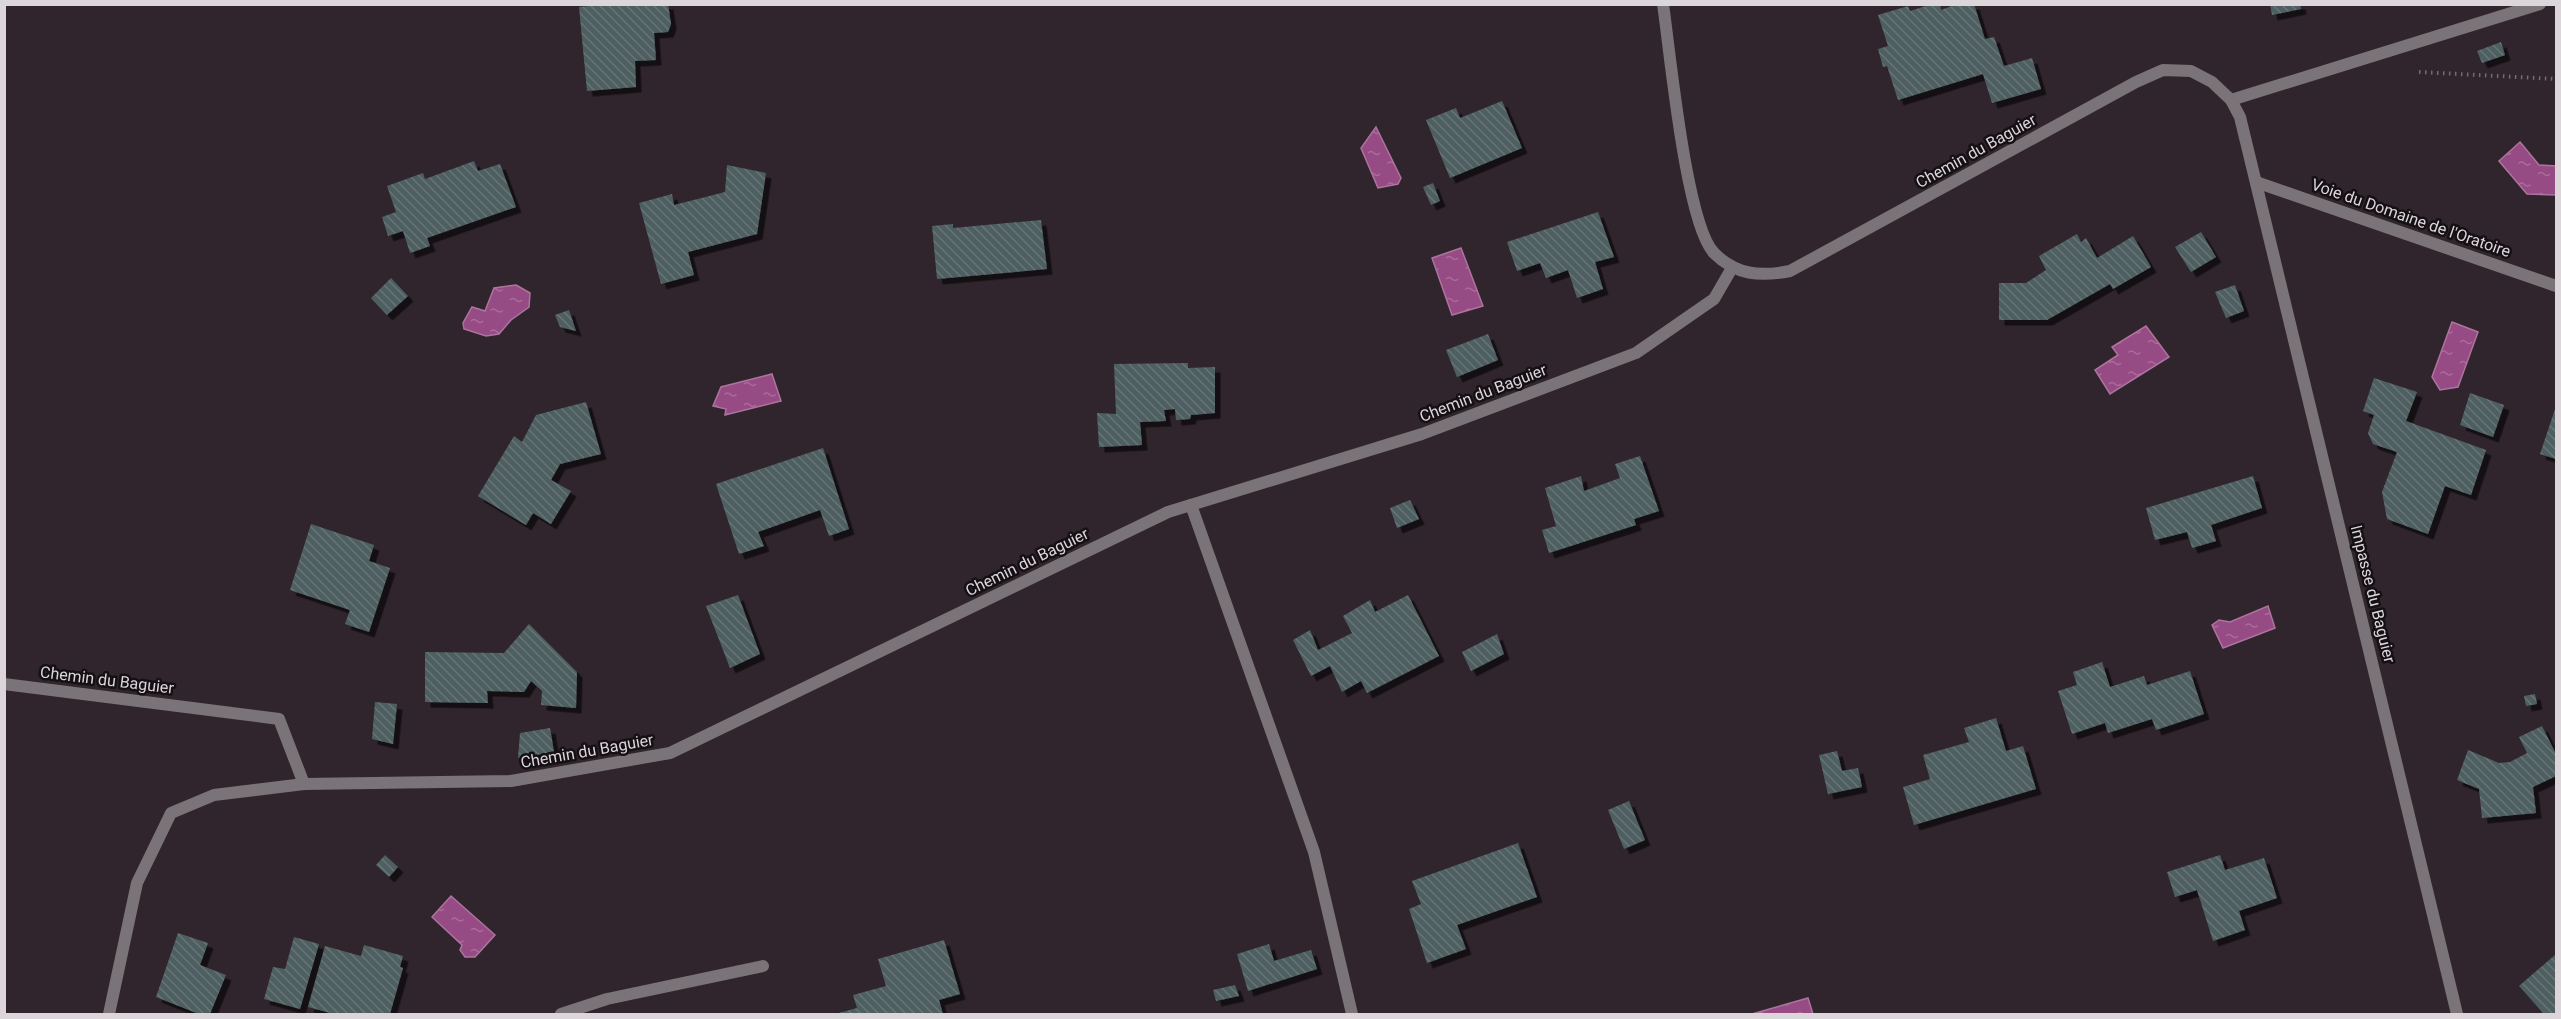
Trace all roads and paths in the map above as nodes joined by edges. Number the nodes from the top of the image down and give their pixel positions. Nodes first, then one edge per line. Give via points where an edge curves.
1 (1663, 4) edge
2 (2540, 4) edge
3 (2500, 11) edge
4 (2415, 72) dead end
5 (2556, 79) edge
6 (2231, 100) junction
7 (2256, 182) junction
8 (1732, 268) junction
9 (2556, 286) edge
10 (1191, 505) junction
11 (4, 684) edge
12 (304, 784) junction
13 (763, 966) dead end
14 (109, 1014) edge
15 (561, 1014) edge
16 (1352, 1014) edge
17 (2457, 1014) edge

1 - 8 street, Chemin du Baguier via 1694,205 1712,251
2 - 3 street
3 - 6 street
4 - 5 path
6 - 7 street, Chemin du Baguier via 2240,117
6 - 8 street, Chemin du Baguier via 2212,82 2191,71 2163,70 1790,271 1766,276
7 - 9 street, Voie du Domaine de l'Oratoire
7 - 17 street, Impasse du Baguier
8 - 10 street, Chemin du Baguier via 1714,299 1636,353 1422,434
10 - 12 street, Chemin du Baguier via 1168,512 670,753 512,781
10 - 16 street via 1314,852
11 - 12 street, Chemin du Baguier via 279,719
12 - 14 street, Chemin du Baguier via 214,795 171,813 137,883
13 - 15 street via 607,999

